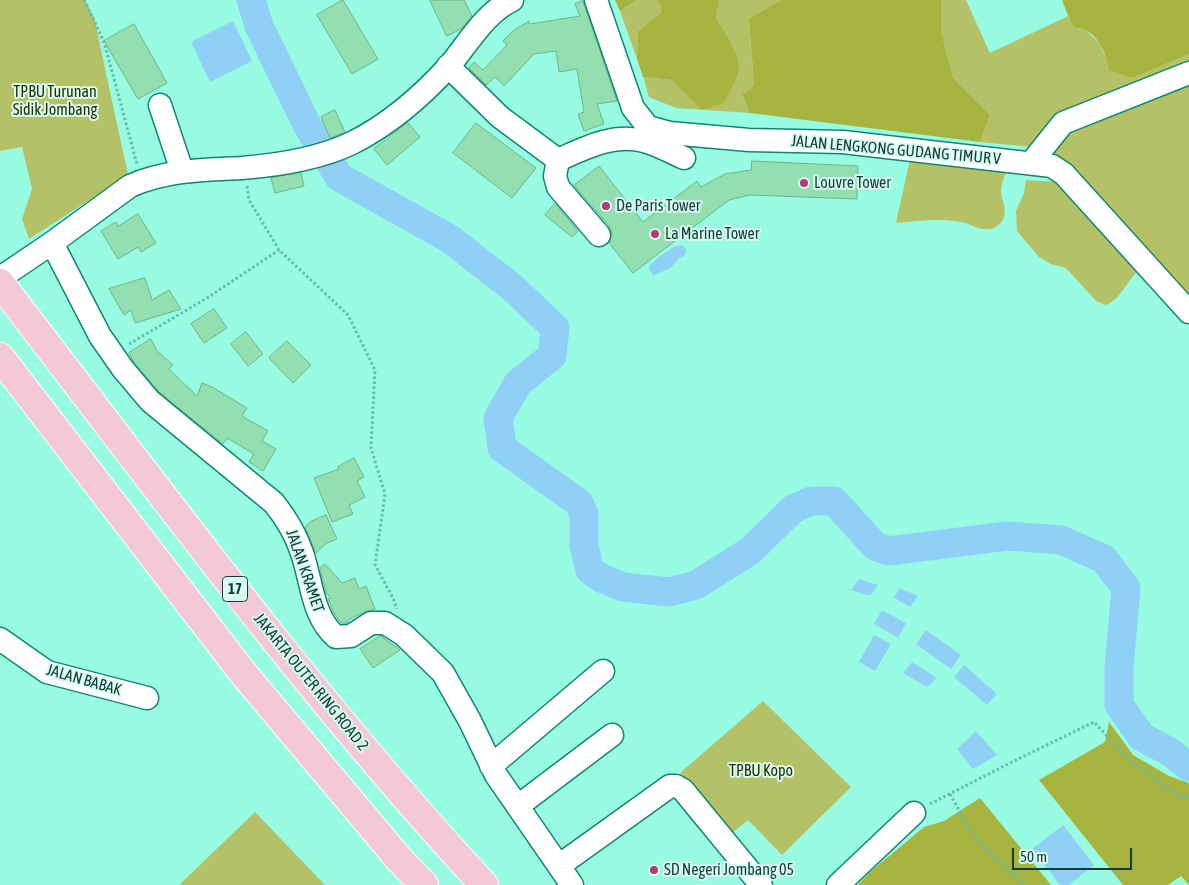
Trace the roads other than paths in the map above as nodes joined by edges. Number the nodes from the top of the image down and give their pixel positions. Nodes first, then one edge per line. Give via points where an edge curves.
1 (512, 0) edge
2 (596, 0) edge
3 (448, 66) junction
4 (1189, 73) edge
5 (160, 105) dead end
6 (684, 158) dead end
7 (558, 160) junction
8 (1031, 163) junction
9 (182, 171) junction
10 (599, 235) dead end
11 (52, 243) junction
12 (0, 278) edge
13 (0, 283) edge
14 (1189, 312) edge
15 (0, 356) edge
16 (0, 639) edge
17 (603, 671) dead end
18 (147, 698) dead end
19 (612, 735) dead end
20 (491, 766) junction
21 (518, 806) junction
22 (914, 813) road end
23 (560, 865) junction
24 (424, 885) edge
25 (484, 885) edge
26 (572, 885) edge
27 (761, 885) edge
28 (838, 885) edge

1 - 3 street via 492,12
2 - 8 street, JALAN LENGKONG GUDANG TIMUR V via 633,108 648,127 670,133 749,140 843,142
3 - 7 street via 500,117
3 - 9 street via 420,96 393,118 335,150 289,162
4 - 8 street via 1064,123
5 - 9 street
6 - 7 street via 644,141 620,139 598,143
7 - 10 street via 555,176 558,187
8 - 14 street, JALAN LENGKONG GUDANG TIMUR V via 1052,166 1064,174
9 - 11 street via 142,181
11 - 12 street
11 - 20 street, JALAN KRAMET via 100,336 123,369 150,400 274,503 287,520 302,552 316,606 326,628 336,637 351,636 371,624 385,623 404,635 443,673
13 - 25 highway, JAKARTA OUTER RING ROAD 2 / 17 via 284,653
15 - 24 highway via 243,673
16 - 18 street, JALAN BABAK via 47,672
17 - 20 street
19 - 21 street
20 - 21 street, JALAN KRAMET
21 - 23 street, JALAN KRAMET
22 - 28 street
23 - 26 street, JALAN KRAMET
23 - 27 street via 673,786 683,790

